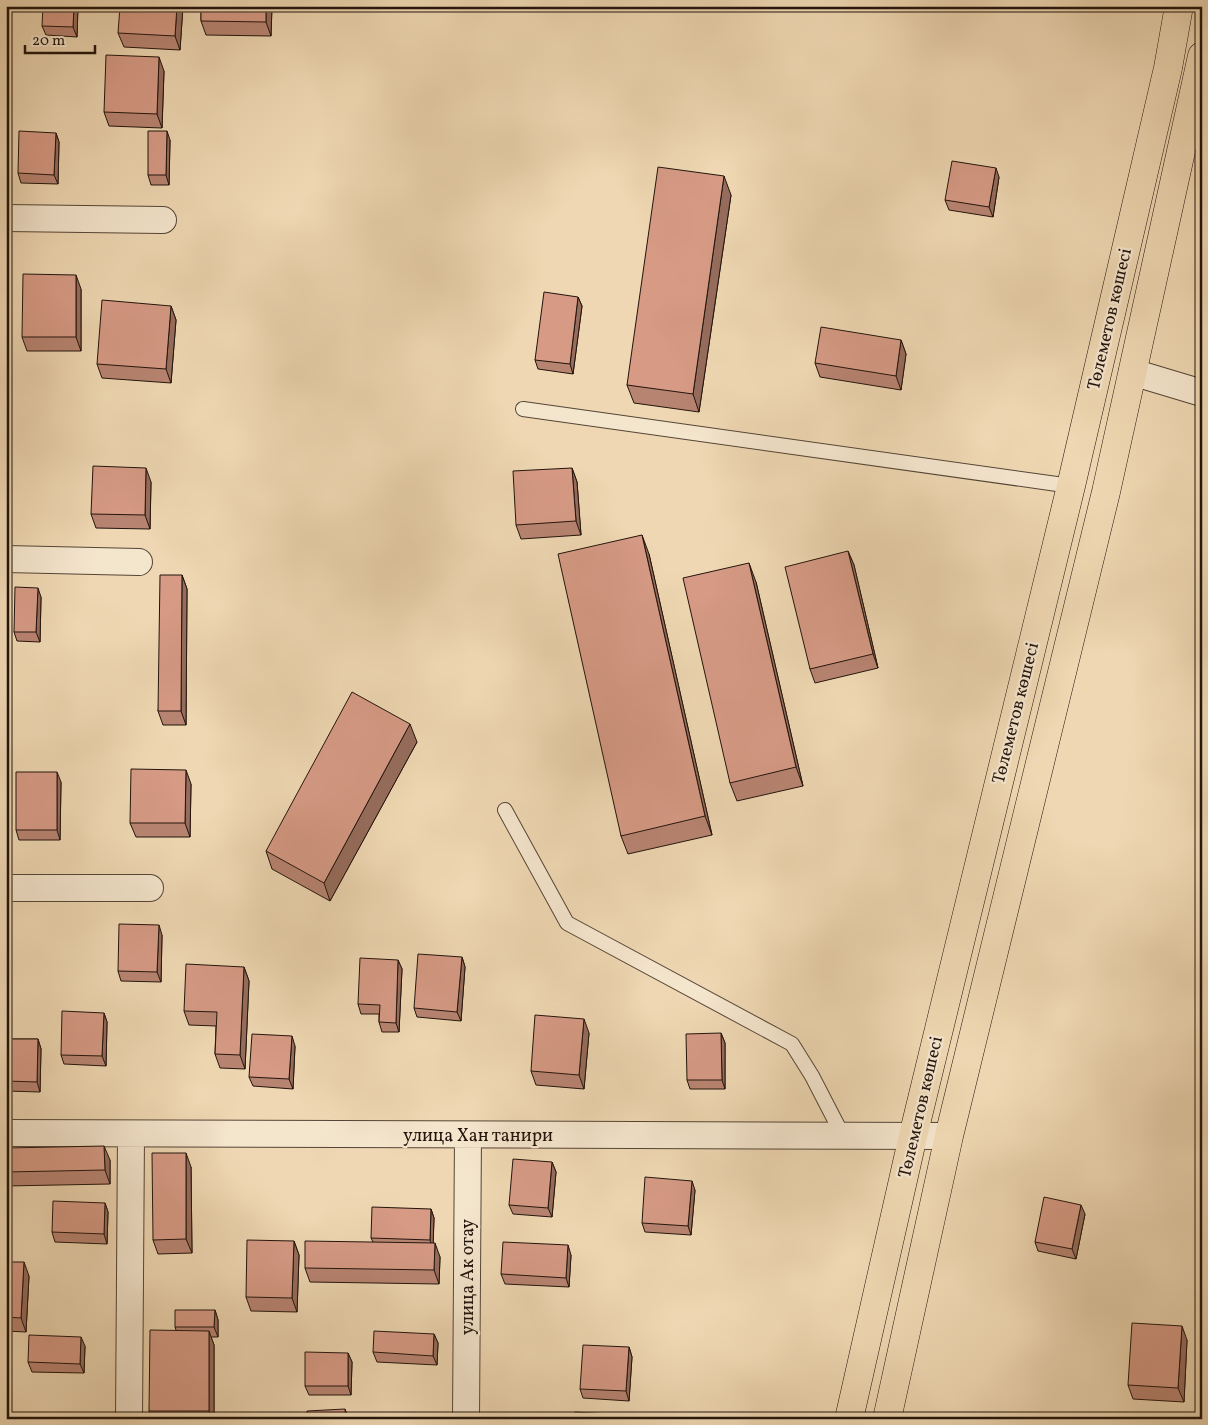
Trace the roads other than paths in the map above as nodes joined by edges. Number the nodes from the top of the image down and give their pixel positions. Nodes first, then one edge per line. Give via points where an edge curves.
1 (1179, 6) edge
2 (1202, 56) edge
3 (6, 218) edge
4 (163, 220) dead end
5 (1132, 372) junction
6 (1202, 392) edge
7 (523, 409) dead end
8 (1071, 486) junction
9 (6, 558) edge
10 (139, 562) dead end
11 (505, 810) dead end
12 (6, 888) edge
13 (150, 888) dead end
14 (6, 1133) edge
15 (131, 1134) junction
16 (468, 1135) junction
17 (843, 1136) junction
18 (913, 1136) junction
19 (949, 1136) junction
20 (129, 1419) edge
21 (466, 1419) edge
22 (849, 1419) edge
23 (887, 1419) edge

1 - 8 main road, Төлеметов көшесі via 1168,68
2 - 5 main road, Төлеметов көшесі
3 - 4 street
5 - 6 street
5 - 19 main road, Төлеметов көшесі via 1106,492
7 - 8 lane
8 - 18 main road, Төлеметов көшесі
9 - 10 street
11 - 17 lane via 567,923 792,1044
12 - 13 street
14 - 15 street, улица Хан танири
15 - 16 street, улица Хан танири
15 - 20 street
16 - 17 street, улица Хан танири
16 - 21 street, улица Ак отау
17 - 18 street, улица Хан танири
18 - 19 street, улица Хан танири
18 - 22 main road, Төлеметов көшесі
19 - 23 main road, Төлеметов көшесі

